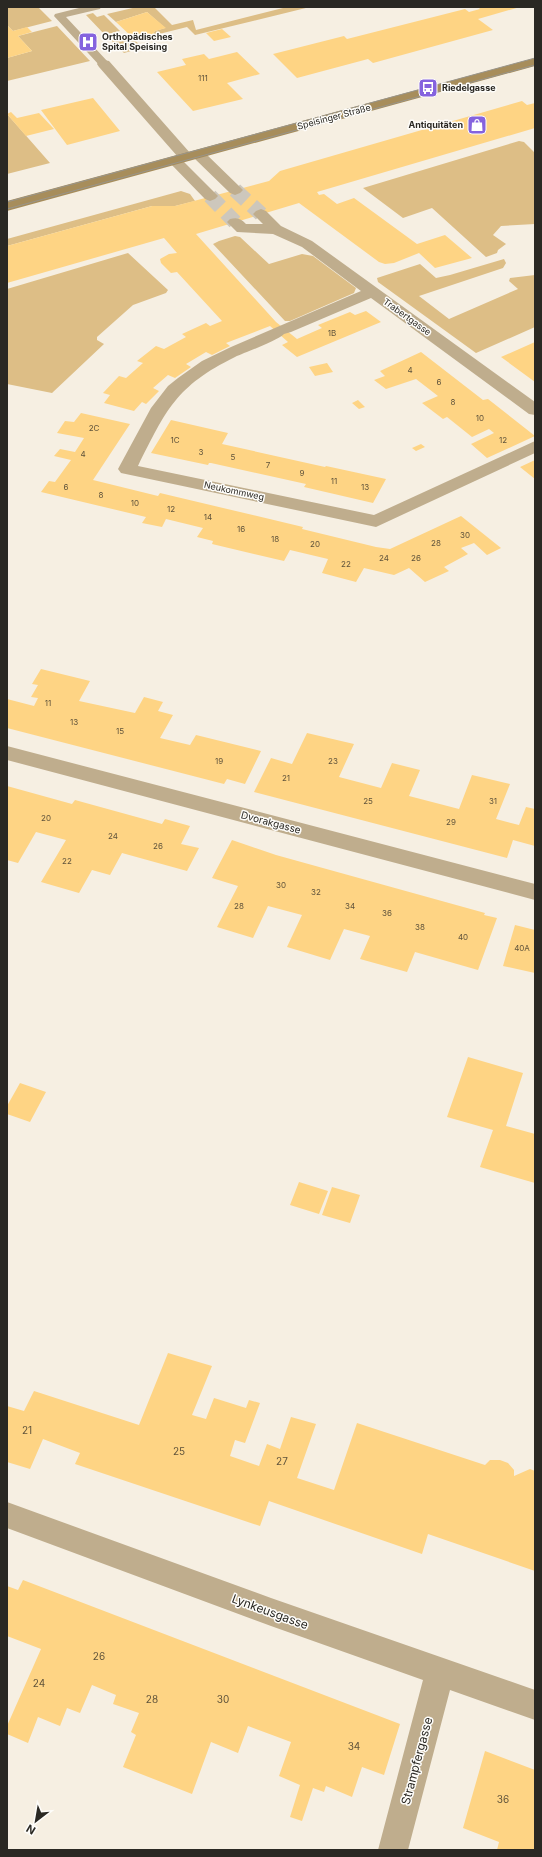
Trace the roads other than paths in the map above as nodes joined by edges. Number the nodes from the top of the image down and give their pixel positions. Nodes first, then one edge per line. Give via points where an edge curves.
1 (96, 7) edge
2 (535, 62) edge
3 (104, 64) joint
4 (535, 65) edge
5 (535, 70) edge
6 (502, 74) junction
7 (482, 77) junction
8 (187, 157) junction
9 (235, 190) tunnel mouth
10 (210, 196) tunnel mouth
11 (7, 206) edge
12 (261, 214) tunnel mouth
13 (235, 222) tunnel mouth
14 (276, 229) junction
15 (373, 292) junction
16 (535, 410) edge
17 (535, 446) edge
18 (7, 753) edge
19 (535, 892) edge
20 (7, 1515) edge
21 (440, 1672) junction
22 (535, 1705) edge
23 (393, 1850) edge

1 - 3 lane via 59,16
2 - 7 main road, Speisinger Straße
3 - 8 street
4 - 6 lane, Speisinger Straße
5 - 6 main road, Speisinger Straße
6 - 7 main road, Speisinger Straße
7 - 8 main road, Speisinger Straße
8 - 9 street
8 - 10 street
8 - 11 main road, Speisinger Straße
12 - 14 street, Trabertgasse
13 - 14 street, Trabertgasse via 242,229
14 - 15 street, Trabertgasse via 307,244
15 - 16 street, Trabertgasse
15 - 17 street, Neukommweg via 281,330 196,372 174,390 151,422 127,469 376,521
18 - 19 street, Dvorakgasse
20 - 21 street, Lynkeusgasse
21 - 22 street, Lynkeusgasse
21 - 23 street, Strampfergasse

